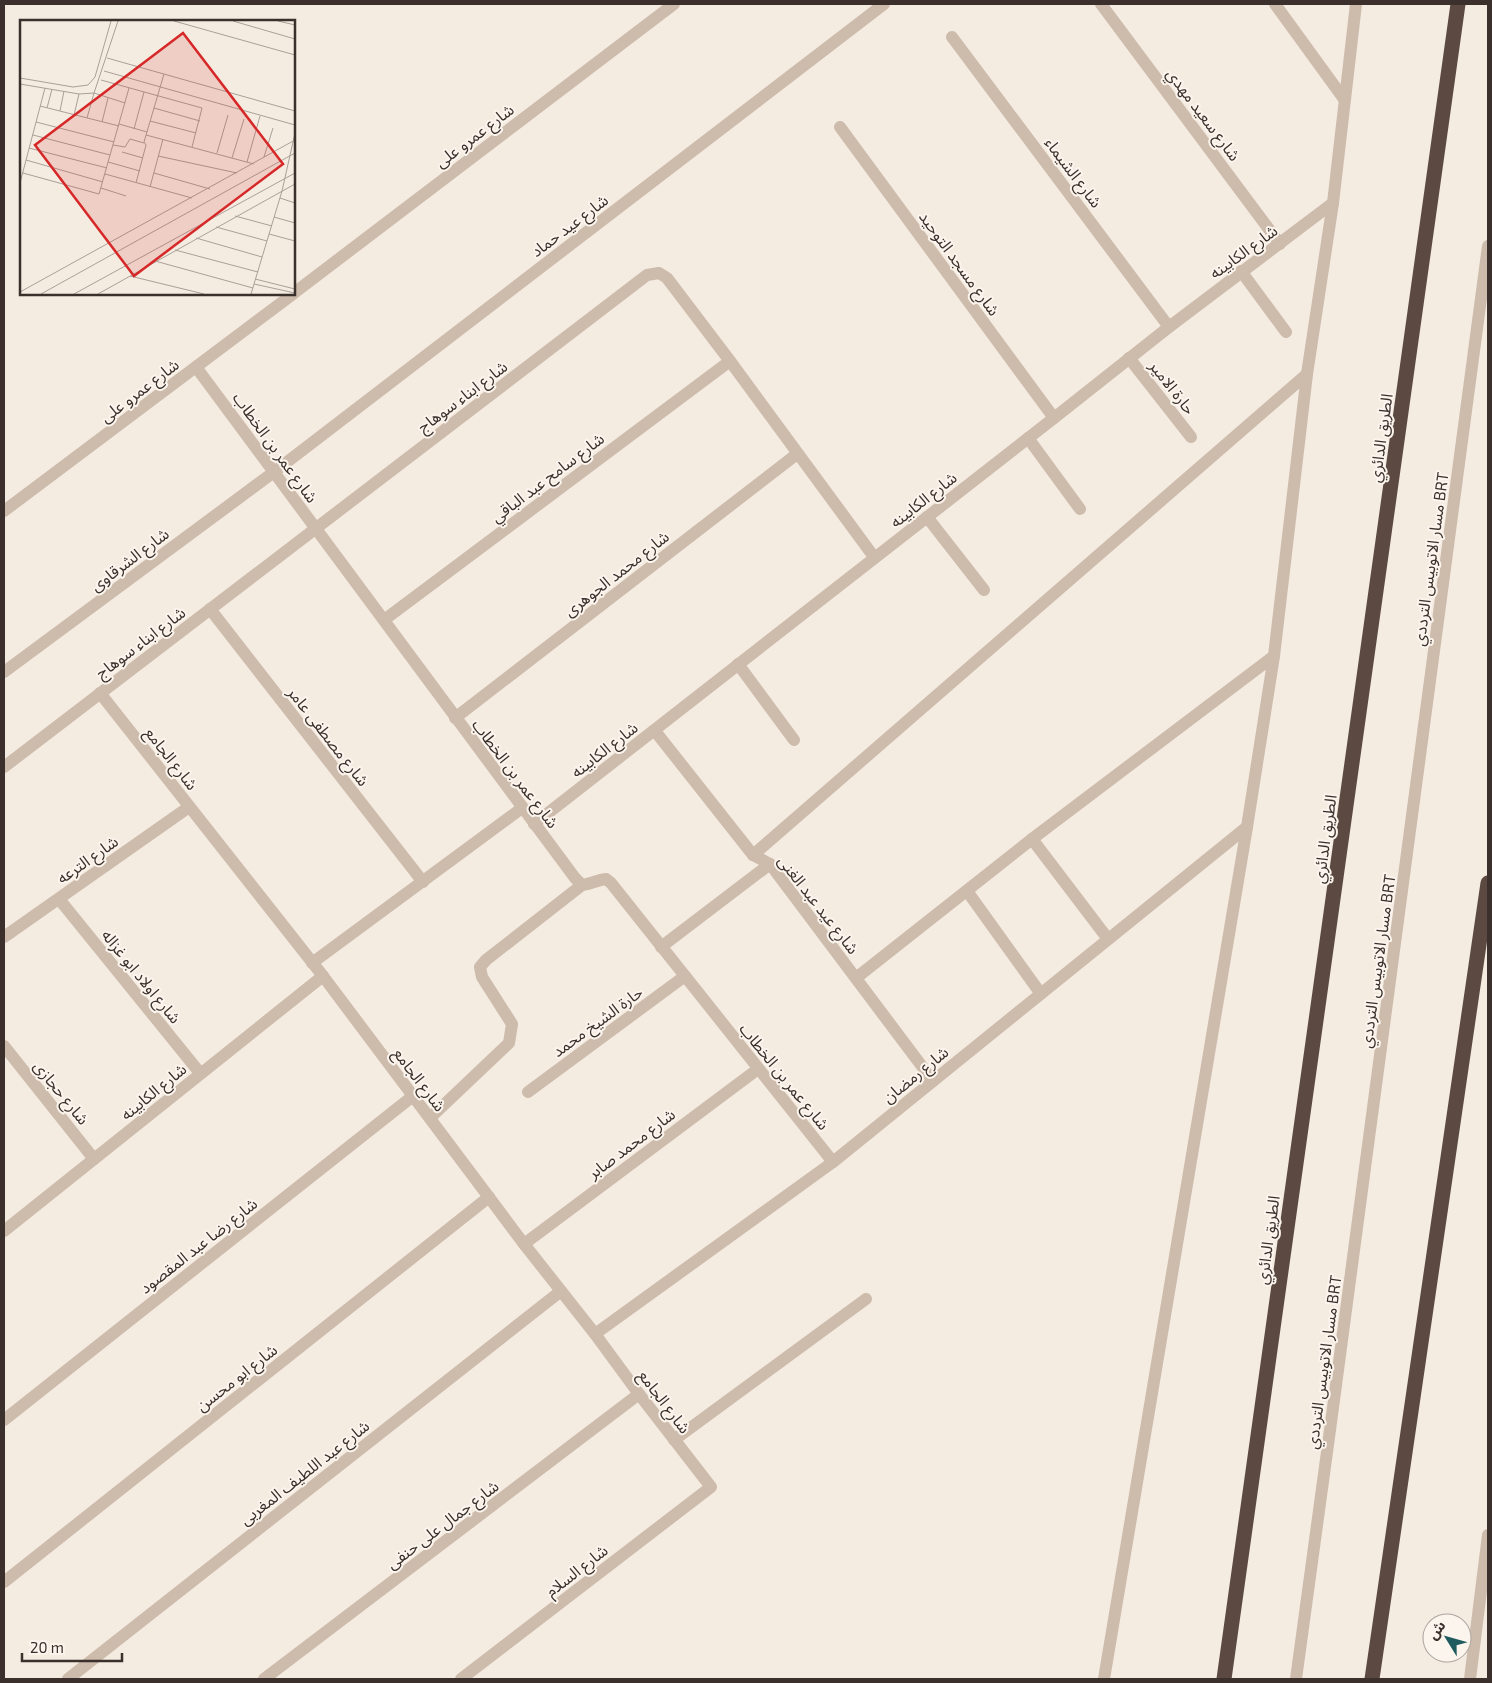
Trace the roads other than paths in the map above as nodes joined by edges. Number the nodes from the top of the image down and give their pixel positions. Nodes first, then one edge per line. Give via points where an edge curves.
1 (674, 4) edge
2 (884, 4) edge
3 (1101, 4) edge
4 (1275, 4) edge
5 (1356, 4) edge
6 (1458, 4) edge
7 (952, 37) dead end
8 (1344, 99) junction
9 (840, 127) dead end
10 (1333, 204) junction
11 (1280, 244) junction
12 (1488, 246) edge
13 (1241, 271) junction
14 (295, 291) edge
15 (290, 295) edge
16 (1169, 327) junction
17 (1286, 332) dead end
18 (1129, 358) junction
19 (730, 360) junction
20 (196, 367) junction
21 (1307, 374) junction
22 (1054, 418) junction
23 (1191, 437) dead end
24 (1028, 438) junction
25 (797, 454) junction
26 (274, 472) junction
27 (1080, 509) dead end
28 (4, 511) edge
29 (927, 516) junction
30 (315, 529) junction
31 (874, 557) junction
32 (984, 590) dead end
33 (210, 609) junction
34 (384, 620) junction
35 (1274, 656) junction
36 (738, 664) junction
37 (4, 672) edge
38 (100, 693) junction
39 (455, 718) junction
40 (655, 731) junction
41 (794, 740) dead end
42 (4, 767) edge
43 (189, 807) junction
44 (522, 808) junction
45 (534, 824) junction
46 (1247, 828) junction
47 (1032, 839) junction
48 (754, 855) junction
49 (770, 864) junction
50 (423, 882) junction
51 (1488, 883) edge
52 (582, 885) junction
53 (967, 890) junction
54 (59, 899) junction
55 (4, 937) edge
56 (1108, 939) junction
57 (661, 948) junction
58 (312, 963) junction
59 (322, 976) junction
60 (685, 976) junction
61 (856, 978) junction
62 (1041, 994) junction
63 (4, 1046) edge
64 (758, 1069) junction
65 (200, 1074) junction
66 (933, 1081) junction
67 (528, 1092) dead end
68 (413, 1096) junction
69 (430, 1118) junction
70 (94, 1158) junction
71 (833, 1162) junction
72 (489, 1197) junction
73 (4, 1231) edge
74 (524, 1244) junction
75 (561, 1291) junction
76 (866, 1299) dead end
77 (595, 1334) junction
78 (639, 1394) junction
79 (4, 1420) edge
80 (674, 1440) junction
81 (711, 1487) joint
82 (1488, 1535) edge
83 (4, 1582) edge
84 (68, 1679) edge
85 (264, 1679) edge
86 (461, 1679) edge
87 (1104, 1679) edge
88 (1224, 1679) edge
89 (1296, 1679) edge
90 (1372, 1679) edge
91 (1470, 1679) edge

1 - 14 street, شارع عمرو على
2 - 26 street, شارع عيد حماد
3 - 11 street, شارع سعيد مهدي
4 - 8 street
5 - 8 street
6 - 88 highway, الطريق الدائري
7 - 16 street, شارع الشيماء
8 - 10 street
9 - 22 street, شارع مسجد التوحيد
10 - 11 street, شارع الكابينه
10 - 21 street
11 - 13 street, شارع الكابينه
12 - 89 street, مسار الاتوبيس الترددي BRT
13 - 16 street, شارع الكابينه
13 - 17 street
15 - 20 street, شارع عمرو على
16 - 18 street, شارع الكابينه
18 - 22 street, شارع الكابينه
18 - 23 street, حارة الامير
19 - 25 street, شارع ابناء سوهاج
19 - 30 street, شارع ابناء سوهاج via 667,278 659,273 647,275
19 - 34 street, شارع سامح عبد الباقي
20 - 26 street, شارع عمر بن الخطاب
20 - 28 street, شارع عمرو على
21 - 35 street
21 - 48 street
22 - 24 street, شارع الكابينه
24 - 27 street
24 - 29 street, شارع الكابينه
25 - 31 street, شارع ابناء سوهاج
25 - 39 street, شارع محمد الجوهرى
26 - 30 street, شارع عمر بن الخطاب
26 - 37 street, شارع الشرقاوى
29 - 31 street, شارع الكابينه
29 - 32 street
30 - 33 street, شارع ابناء سوهاج
30 - 34 street, شارع عمر بن الخطاب
31 - 36 street, شارع الكابينه
33 - 38 street, شارع ابناء سوهاج
33 - 50 street, شارع مصطفى عامر
34 - 39 street, شارع عمر بن الخطاب
35 - 46 street
35 - 47 street
36 - 40 street, شارع الكابينه
36 - 41 street
38 - 42 street, شارع ابناء سوهاج
38 - 43 street, شارع الجامع
39 - 44 street, شارع عمر بن الخطاب
40 - 45 street, شارع الكابينه
40 - 48 street, شارع عيد عبد الغنى
43 - 54 street, شارع الترعه
43 - 58 street, شارع الجامع
44 - 45 street, شارع عمر بن الخطاب
44 - 50 street
45 - 52 street, شارع عمر بن الخطاب
46 - 56 street, شارع رمضان
46 - 87 street
47 - 53 street
47 - 56 street
48 - 49 street, شارع عيد عبد الغنى
49 - 57 street
49 - 61 street, شارع عيد عبد الغنى
50 - 58 street
51 - 90 highway
52 - 57 street, شارع عمر بن الخطاب via 606,879
52 - 69 street via 480,967 482,977 512,1024 509,1043
53 - 61 street
53 - 62 street
54 - 55 street, شارع الترعه
54 - 65 street, شارع اولاد ابو غزاله
56 - 62 street, شارع رمضان
57 - 60 street, شارع عمر بن الخطاب
58 - 59 street, شارع الجامع
59 - 65 street, شارع الكابينه
59 - 68 street, شارع الجامع
60 - 64 street, شارع عمر بن الخطاب
60 - 67 street, حارة الشيخ محمد
61 - 66 street, شارع عيد عبد الغنى
62 - 66 street, شارع رمضان
63 - 70 street, شارع حجازى
64 - 71 street, شارع عمر بن الخطاب
64 - 74 street, شارع محمد صابر
65 - 70 street, شارع الكابينه
66 - 71 street, شارع رمضان
68 - 69 street, شارع الجامع
68 - 79 street, شارع رضا عبد المقصود
69 - 72 street, شارع الجامع
70 - 73 street, شارع الكابينه
71 - 77 street, شارع رمضان
72 - 74 street, شارع الجامع
72 - 83 street, شارع ابو محسن
74 - 75 street, شارع الجامع
75 - 77 street, شارع الجامع
75 - 84 street, شارع عبد اللطيف المغربى
76 - 80 street
77 - 78 street, شارع الجامع
78 - 80 street, شارع الجامع
78 - 85 street, شارع جمال على حنفى
80 - 81 street, شارع الجامع
81 - 86 street, شارع السلام
82 - 91 street

